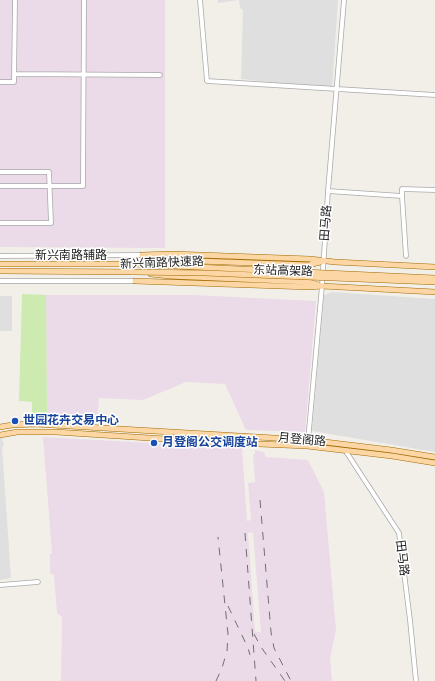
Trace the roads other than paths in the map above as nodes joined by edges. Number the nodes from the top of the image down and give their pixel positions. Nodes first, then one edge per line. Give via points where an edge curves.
1 (15, 0) edge
2 (84, 0) edge
3 (200, 0) edge
4 (344, 0) edge
5 (14, 74) junction
6 (84, 74) junction
7 (160, 75) dead end
8 (0, 82) edge
9 (337, 90) junction
10 (435, 95) edge
11 (0, 172) edge
12 (0, 186) edge
13 (50, 186) junction
14 (435, 190) edge
15 (328, 191) junction
16 (402, 196) junction
17 (0, 223) edge
18 (0, 256) edge
19 (142, 256) junction
20 (406, 256) dead end
21 (198, 261) junction
22 (324, 261) junction
23 (0, 264) edge
24 (131, 264) junction
25 (435, 267) edge
26 (0, 271) edge
27 (133, 272) junction
28 (169, 276) junction
29 (435, 278) edge
30 (0, 281) edge
31 (135, 281) junction
32 (435, 282) edge
33 (322, 286) junction
34 (435, 292) edge
35 (0, 427) edge
36 (0, 435) edge
37 (308, 440) junction
38 (307, 446) junction
39 (345, 450) junction
40 (435, 457) edge
41 (435, 463) edge
42 (38, 582) dead end
43 (0, 585) edge
44 (416, 681) edge

1 - 5 street
2 - 6 street
3 - 9 street via 207,81
4 - 9 street, 田马路
5 - 6 street
5 - 8 street via 14,82
6 - 7 street
6 - 13 street via 83,186
9 - 10 street
9 - 15 street, 田马路
11 - 13 street via 49,172
12 - 13 street
13 - 17 street via 51,223
14 - 16 street via 402,189
15 - 16 street
15 - 22 street, 田马路
16 - 20 street
18 - 19 street, 新兴南路辅路
19 - 21 main road
19 - 22 main road via 172,254 310,258
21 - 22 main road, 新兴南路快速路 via 309,265
21 - 24 main road, 新兴南路快速路
22 - 25 main road
22 - 33 street, 田马路
23 - 24 main road, 新兴南路快速路
24 - 29 main road, 东站高架路, bridge
26 - 27 main road, 新兴南路快速路
27 - 28 main road, 新兴南路快速路
27 - 32 main road, 东站高架路, bridge
28 - 31 main road
28 - 33 main road, 新兴南路快速路 via 309,282
30 - 31 street, 新兴南路辅路
31 - 33 main road
33 - 34 main road
33 - 37 street, 田马路
35 - 37 main road, 月登阁路 via 24,424
36 - 38 main road, 月登阁路 via 17,432 56,432
37 - 38 street, 田马路
37 - 40 main road, 月登阁路
38 - 39 main road, 月登阁路
39 - 41 main road, 月登阁路
39 - 44 street, 田马路 via 399,533
42 - 43 street

